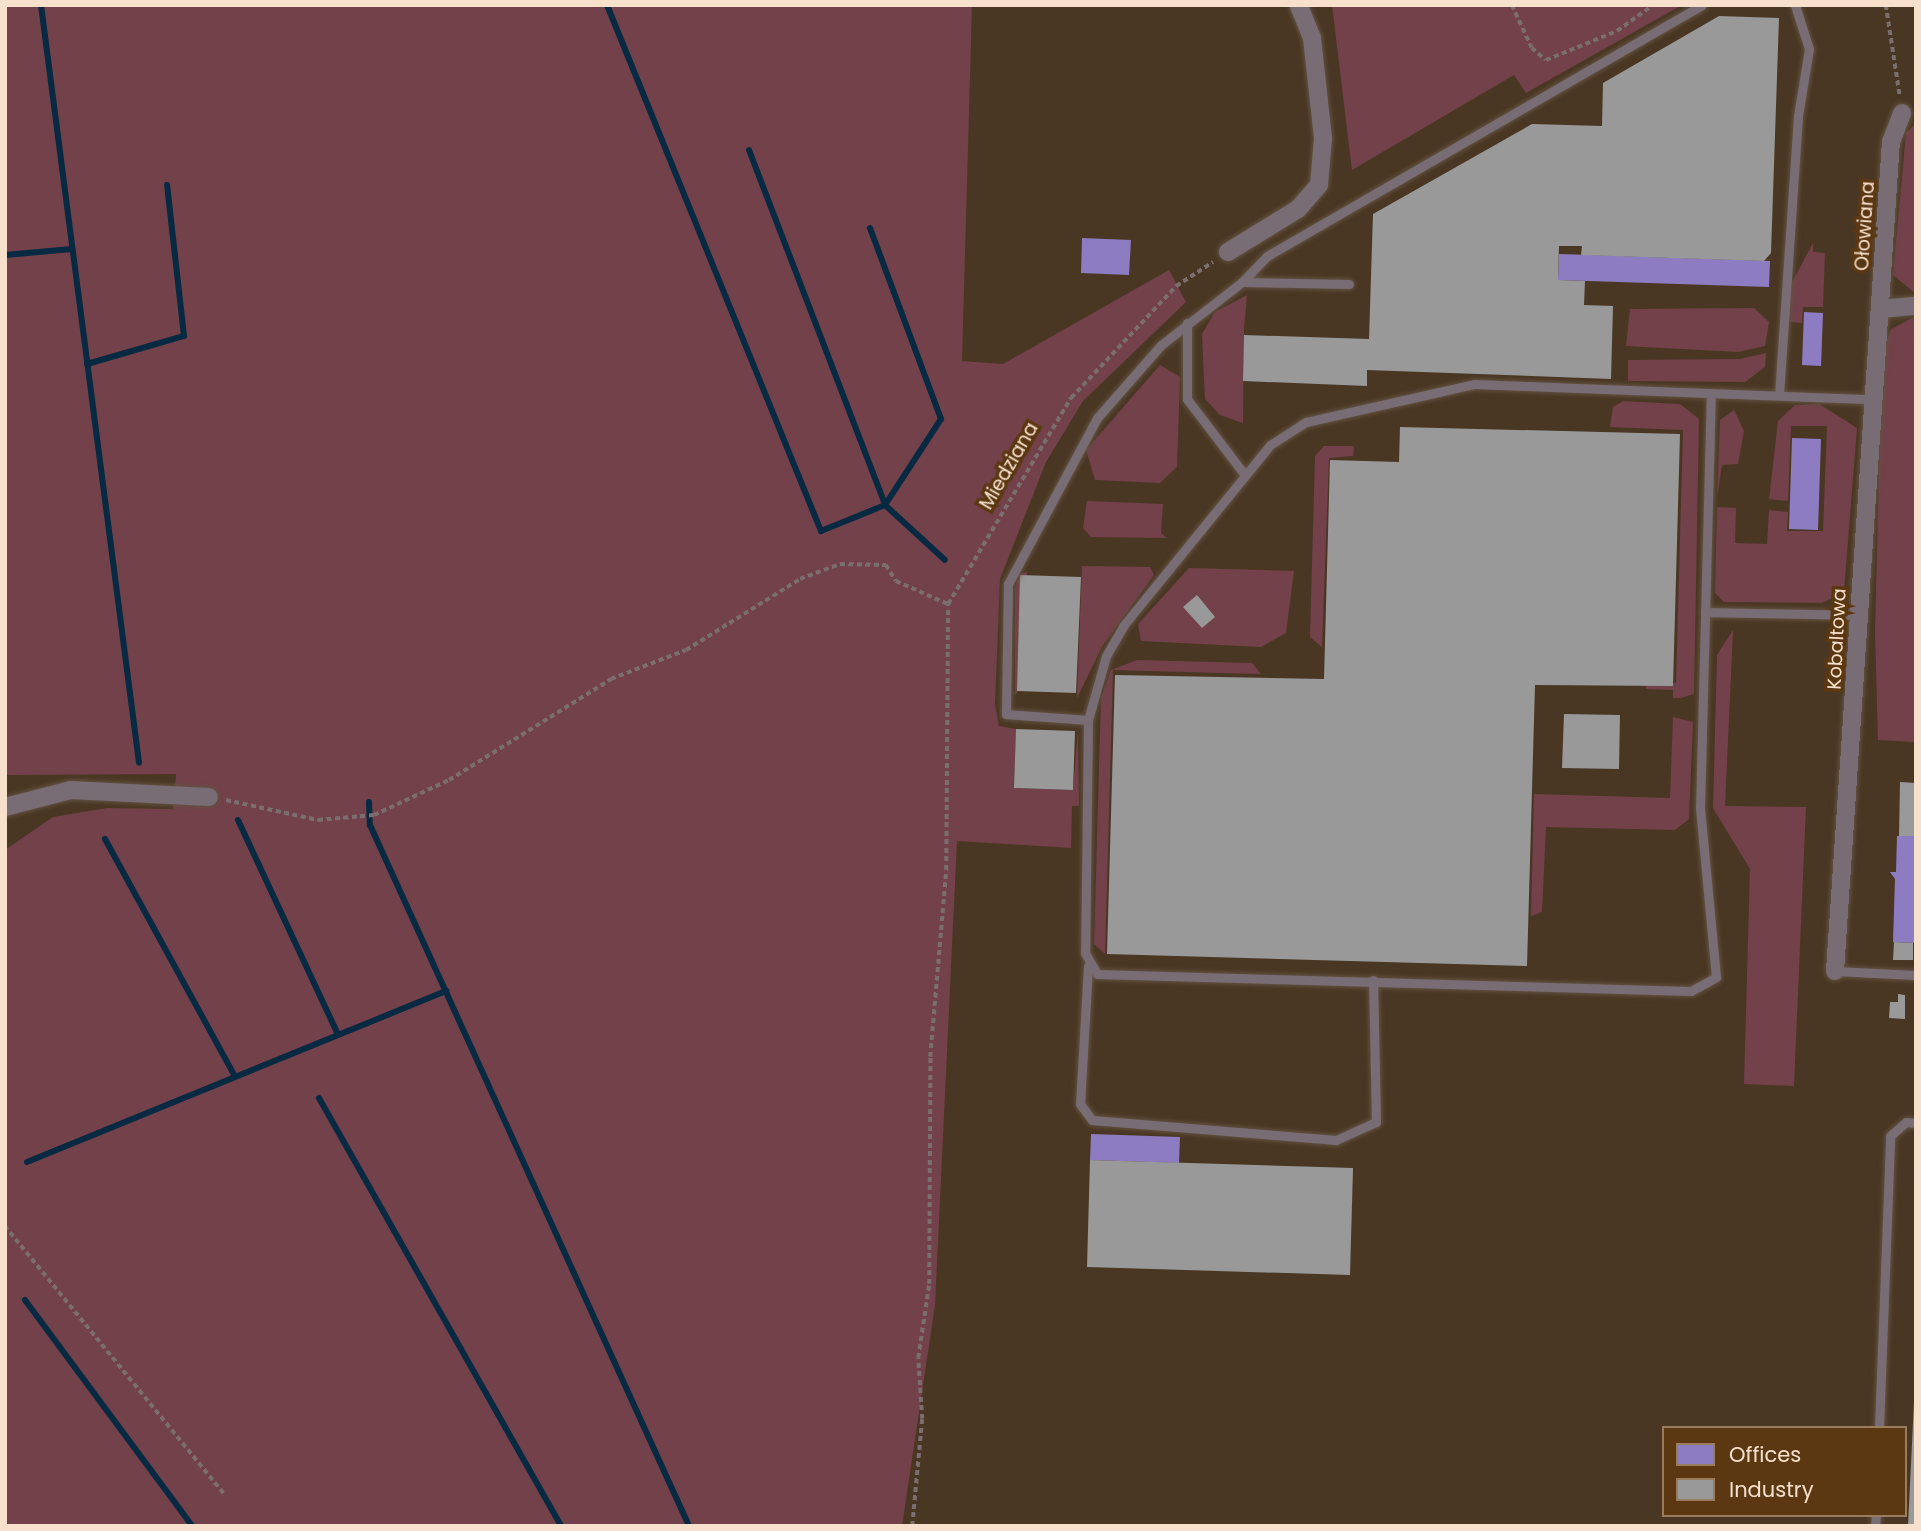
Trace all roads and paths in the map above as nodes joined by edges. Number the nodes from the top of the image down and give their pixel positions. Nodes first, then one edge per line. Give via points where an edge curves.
1 (1299, 5) edge
2 (1512, 5) edge
3 (1653, 5) edge
4 (1702, 5) edge
5 (1795, 5) edge
6 (1886, 5) edge
7 (1909, 112) edge
8 (1228, 252) joint
9 (1242, 282) junction
10 (1349, 284) dead end
11 (1916, 306) edge
12 (1880, 309) junction
13 (1187, 323) junction
14 (1711, 393) junction
15 (1779, 395) junction
16 (1873, 399) junction
17 (1245, 475) junction
18 (948, 604) junction
19 (1705, 612) junction
20 (1859, 615) junction
21 (1088, 720) junction
22 (209, 797) joint
23 (5, 807) edge
24 (1088, 966) junction
25 (1835, 971) joint
26 (1916, 975) edge
27 (1373, 980) junction
28 (1916, 1123) edge
29 (5, 1226) edge
30 (1879, 1426) edge
31 (224, 1494) dead end
32 (912, 1526) edge

1 - 8 street via 1314,51 1323,138 1320,185 1298,209
2 - 3 path via 1532,48 1546,60 1617,31
4 - 9 lane via 1267,256
5 - 15 lane via 1810,49 1798,116
6 - 7 path
7 - 12 street, Ołowiana via 1891,142
8 - 18 path, Miedziana via 1176,286 1071,398
9 - 10 lane
9 - 13 lane
11 - 12 street
12 - 16 street, Kobaltowa
13 - 17 lane via 1187,399
13 - 21 lane via 1097,418 1008,584 1006,714
14 - 15 lane
14 - 17 lane via 1474,384 1431,389 1306,422 1270,444
14 - 19 lane
15 - 16 lane
16 - 20 street, Kobaltowa
17 - 21 lane via 1124,626 1106,656
18 - 22 path via 897,581 886,565 841,564 800,579 685,650 611,679 449,780 374,815 318,820
18 - 32 path via 946,870 929,1057 934,1120 929,1284 918,1358 922,1419
19 - 20 lane
19 - 27 lane via 1700,808 1716,977 1691,991
20 - 25 street, Kobaltowa
21 - 24 lane
22 - 23 street via 71,790
24 - 27 lane via 1097,974
24 - 27 lane via 1080,1104 1092,1119 1336,1140 1376,1122
25 - 26 lane
28 - 30 lane via 1906,1122 1890,1136
29 - 31 path

